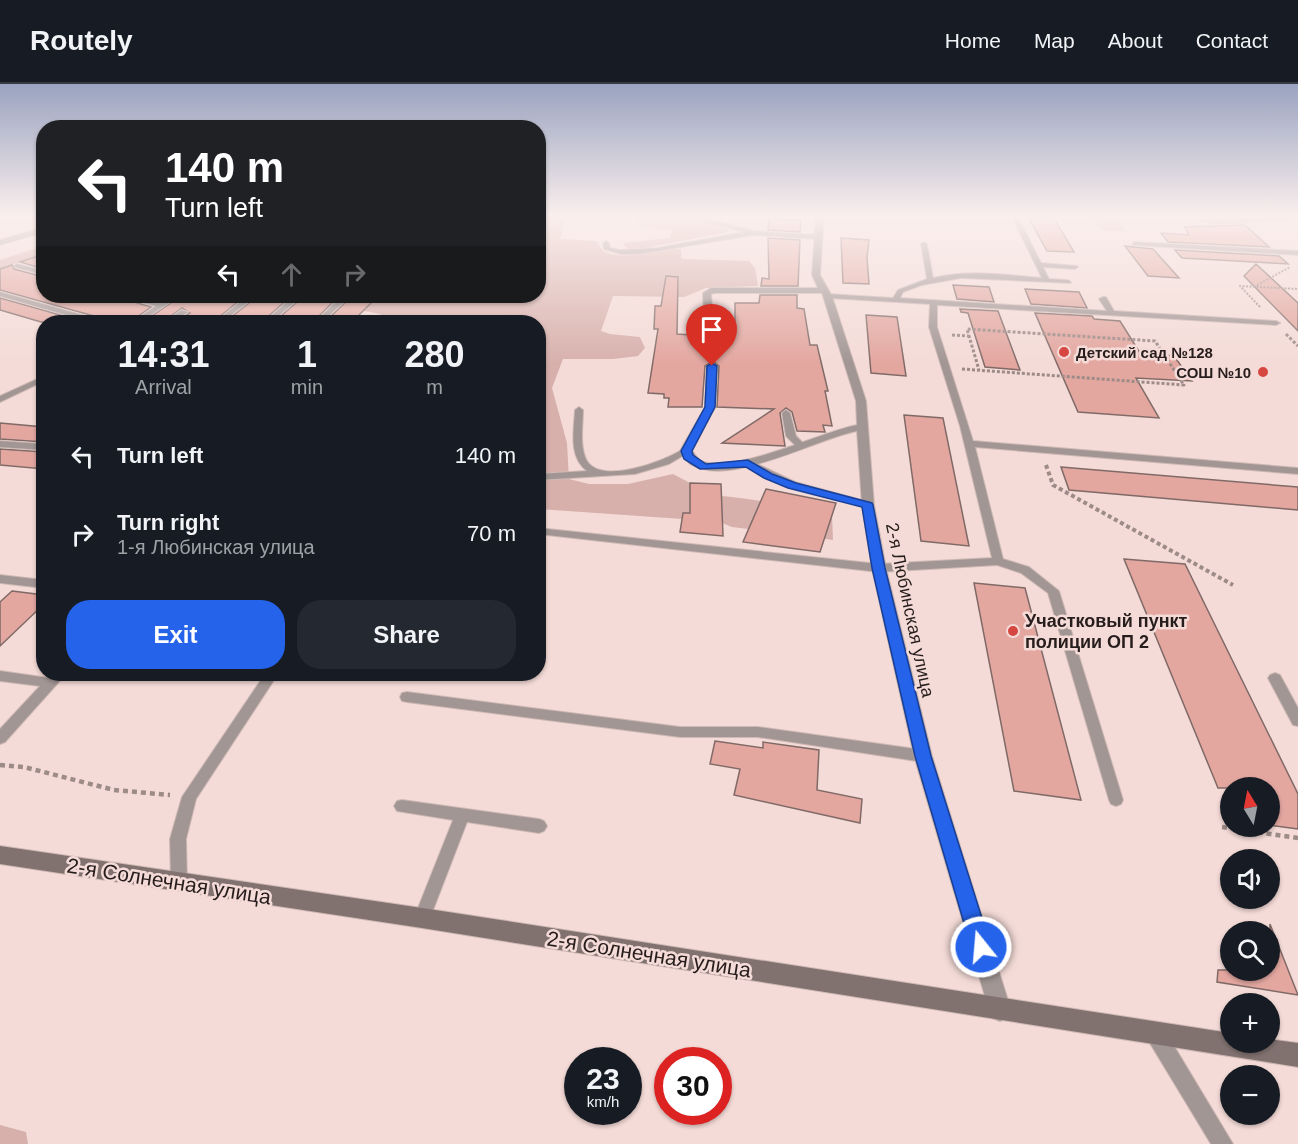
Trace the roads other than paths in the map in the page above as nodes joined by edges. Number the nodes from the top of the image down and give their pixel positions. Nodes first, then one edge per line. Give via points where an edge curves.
1 (816, 264) edge
2 (928, 264) edge
3 (1039, 265) joint
4 (17, 266) dead end
5 (1075, 267) dead end
6 (36, 271) edge
7 (930, 279) junction
8 (1047, 281) junction
9 (1068, 282) dead end
10 (0, 294) edge
11 (826, 294) junction
12 (1103, 299) dead end
13 (896, 300) junction
14 (934, 302) junction
15 (154, 303) edge
16 (165, 303) edge
17 (243, 303) edge
18 (290, 303) edge
19 (338, 303) edge
20 (162, 305) junction
21 (184, 312) dead end
22 (1112, 313) junction
23 (73, 315) edge
24 (147, 315) edge
25 (179, 315) edge
26 (227, 315) edge
27 (275, 315) edge
28 (326, 315) edge
29 (1276, 323) road end
30 (709, 331) dead end
31 (712, 366) dead end
32 (36, 383) edge
33 (0, 399) edge
34 (579, 410) dead end
35 (786, 413) dead end
36 (862, 428) junction
37 (0, 444) edge
38 (970, 444) junction
39 (36, 446) edge
40 (801, 446) junction
41 (686, 451) junction
42 (748, 463) junction
43 (656, 465) junction
44 (704, 467) junction
45 (1298, 471) edge
46 (598, 473) junction
47 (546, 476) edge
48 (868, 505) junction
49 (546, 532) edge
50 (998, 561) junction
51 (879, 568) junction
52 (0, 579) edge
53 (36, 583) edge
54 (0, 676) edge
55 (36, 677) edge
56 (1275, 678) dead end
57 (53, 681) edge
58 (267, 681) edge
59 (406, 698) dead end
60 (1298, 721) edge
61 (0, 738) edge
62 (923, 756) junction
63 (1116, 800) dead end
64 (402, 806) dead end
65 (462, 815) junction
66 (539, 826) dead end
67 (0, 855) edge
68 (179, 884) junction
69 (422, 918) junction
70 (1000, 1010) junction
71 (1155, 1033) junction
72 (1298, 1055) edge
73 (1223, 1144) edge

1 - 11 street, 2-я Любинская улица via 816,275
2 - 7 lane
3 - 5 lane
3 - 8 lane
4 - 6 lane
7 - 8 lane via 950,276
7 - 13 lane via 900,291
8 - 9 lane
10 - 23 lane
11 - 13 lane
11 - 30 street via 728,289 707,292
11 - 36 street, 2-я Любинская улица via 861,401
12 - 22 lane
13 - 14 lane
14 - 22 lane
14 - 38 lane via 933,327
15 - 20 lane
16 - 20 lane
17 - 26 lane
18 - 27 lane
19 - 28 lane
20 - 24 lane
21 - 25 lane
22 - 29 lane
31 - 41 street via 710,407
32 - 33 lane
34 - 46 lane via 578,451 586,467
35 - 40 lane via 789,434
36 - 40 street
36 - 48 street, 2-я Любинская улица
37 - 39 lane
38 - 45 lane
38 - 50 lane
40 - 42 street
41 - 43 lane
41 - 44 street via 688,457
42 - 44 street
42 - 48 lane via 792,486
43 - 44 lane via 685,463
43 - 46 lane via 634,472
46 - 47 lane
48 - 51 street, 2-я Любинская улица
49 - 51 lane
50 - 51 lane
50 - 63 lane via 1025,570 1053,591
51 - 62 street, 2-я Любинская улица
52 - 53 lane
54 - 55 lane
56 - 60 lane
57 - 61 lane
58 - 68 lane via 189,797 178,839
59 - 62 lane via 680,732 758,732
62 - 70 street, 2-я Любинская улица
64 - 65 lane
65 - 66 lane
65 - 69 lane
67 - 68 main road, 2-я Солнечная улица
68 - 69 main road, 2-я Солнечная улица
69 - 70 main road, 2-я Солнечная улица
70 - 71 main road, 2-я Солнечная улица
71 - 72 main road, 2-я Солнечная улица
71 - 73 lane

